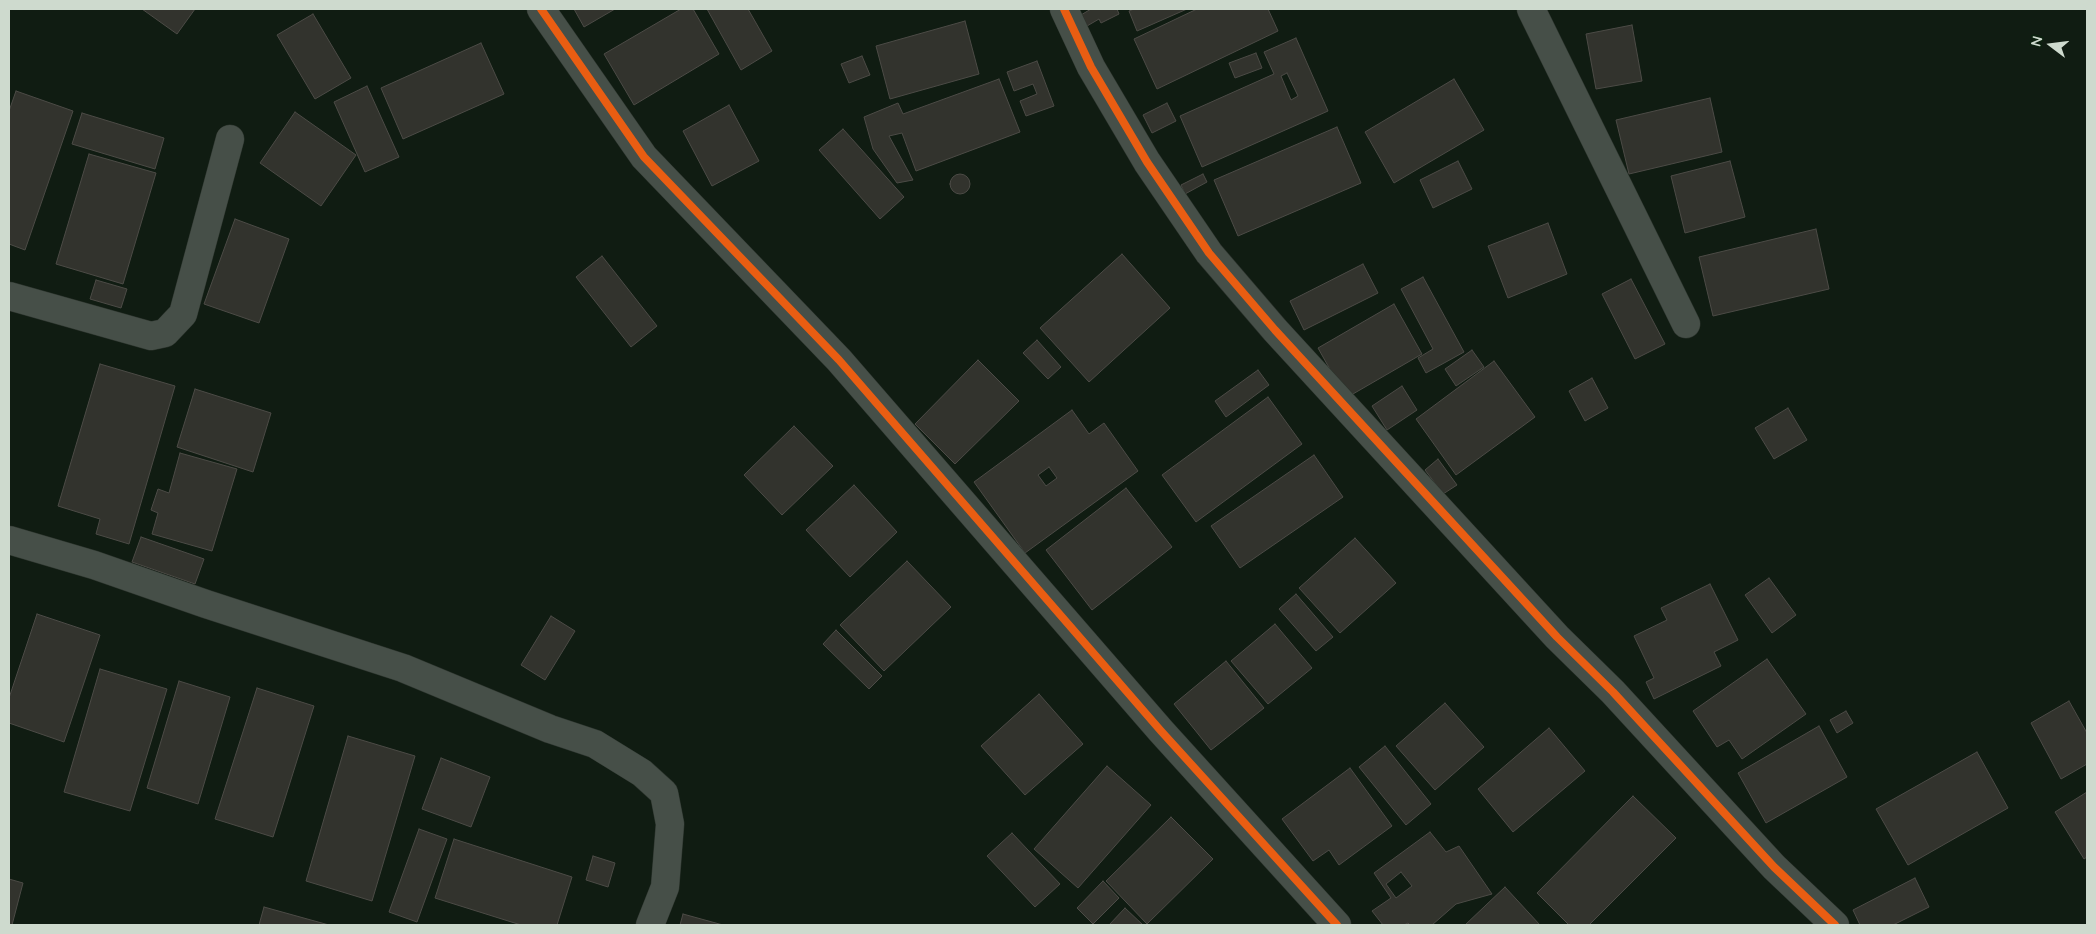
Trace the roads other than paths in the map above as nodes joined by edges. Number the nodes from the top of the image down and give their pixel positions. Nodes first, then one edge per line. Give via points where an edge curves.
1 (541, 9) edge
2 (1064, 9) edge
3 (1531, 9) edge
4 (230, 139) dead end
5 (9, 296) edge
6 (1686, 324) dead end
7 (9, 540) edge
8 (650, 925) edge
9 (1338, 925) edge
10 (1835, 925) edge

1 - 9 street via 644,157 839,360 1161,731
2 - 10 street via 1091,67 1147,162 1209,253 1275,330 1557,636 1774,867
3 - 6 street
4 - 5 street via 183,314 165,333 151,336
7 - 8 street via 403,668 550,729 595,744 642,773 664,793 670,824 664,887

